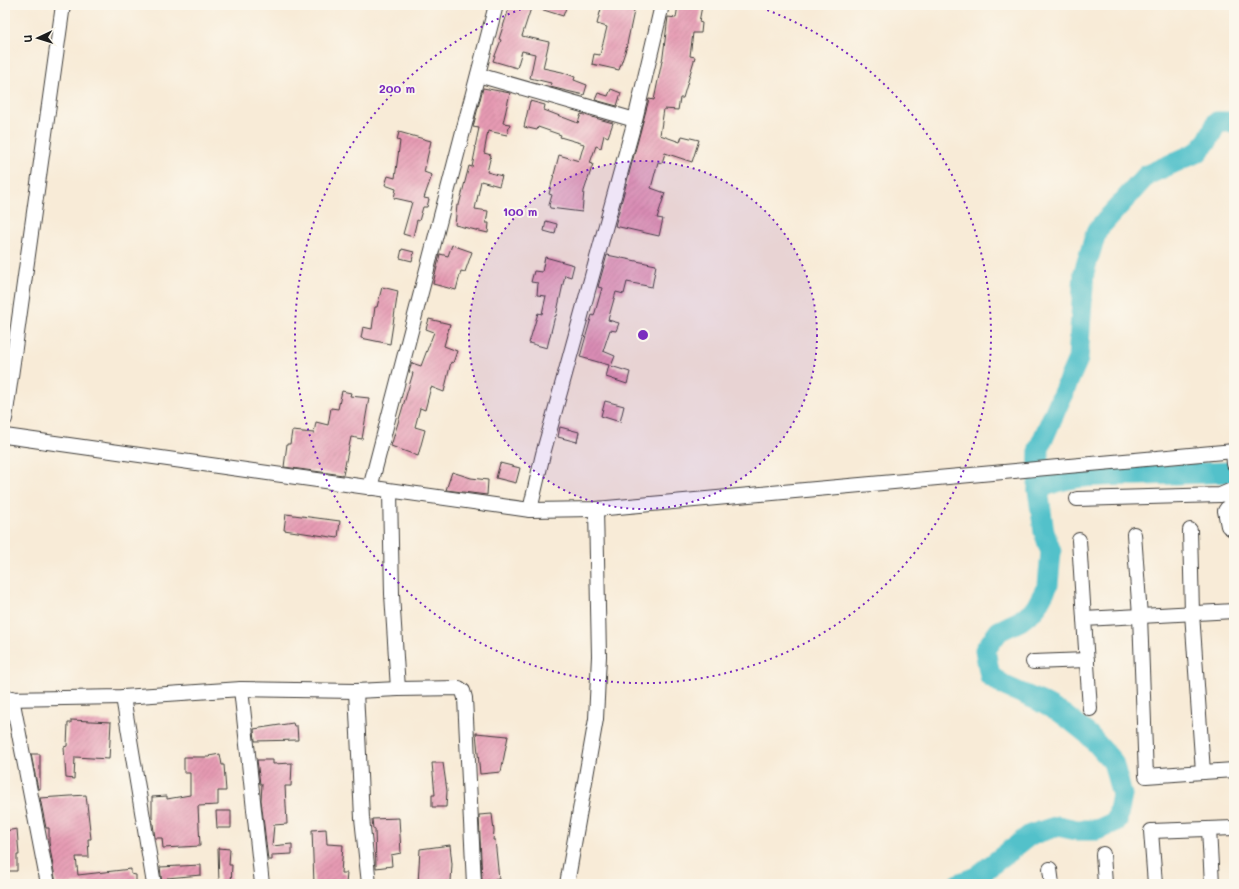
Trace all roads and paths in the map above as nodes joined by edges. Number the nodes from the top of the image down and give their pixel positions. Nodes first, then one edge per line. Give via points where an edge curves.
1 (62, 5) edge
2 (496, 5) edge
3 (662, 5) edge
4 (478, 75) junction
5 (635, 120) junction
6 (5, 420) edge
7 (5, 436) edge
8 (1234, 455) edge
9 (370, 488) junction
10 (1234, 489) edge
11 (390, 491) junction
12 (1234, 498) edge
13 (1077, 499) dead end
14 (596, 509) junction
15 (530, 510) junction
16 (1190, 530) dead end
17 (1234, 530) edge
18 (1134, 534) dead end
19 (1079, 540) dead end
20 (1234, 611) edge
21 (1192, 613) junction
22 (1140, 616) junction
23 (1084, 619) junction
24 (1087, 660) junction
25 (1033, 662) dead end
26 (398, 688) junction
27 (241, 689) junction
28 (356, 691) junction
29 (123, 697) junction
30 (9, 699) edge
31 (1090, 709) dead end
32 (1234, 770) edge
33 (1203, 772) junction
34 (1234, 828) edge
35 (1209, 829) junction
36 (1103, 854) dead end
37 (1050, 869) dead end
38 (48, 884) edge
39 (154, 884) edge
40 (262, 884) edge
41 (369, 884) edge
42 (474, 884) edge
43 (567, 884) edge
44 (1052, 884) edge
45 (1105, 884) edge
46 (1155, 884) edge
47 (1212, 884) edge

1 - 6 street
2 - 4 street
3 - 5 street
4 - 5 street
4 - 9 street
5 - 15 street via 543,454
7 - 9 street
8 - 14 street via 1044,468
9 - 11 street
10 - 13 street via 1220,495
11 - 15 street
11 - 26 street via 392,594
12 - 17 street via 1225,511 1228,526
14 - 15 street
14 - 43 street via 599,656 596,719
16 - 21 street
18 - 22 street
19 - 23 street
20 - 21 street
21 - 22 street
21 - 33 street
22 - 23 street
22 - 33 street via 1146,776
23 - 24 street
24 - 25 street
24 - 31 street
26 - 28 street
26 - 42 street via 454,687 463,692
27 - 28 street
27 - 29 street
27 - 40 street
28 - 41 street via 362,818
29 - 30 street
29 - 39 street
30 - 38 street
32 - 33 street
34 - 35 street
35 - 46 street via 1152,831
35 - 47 street
36 - 45 street
37 - 44 street

